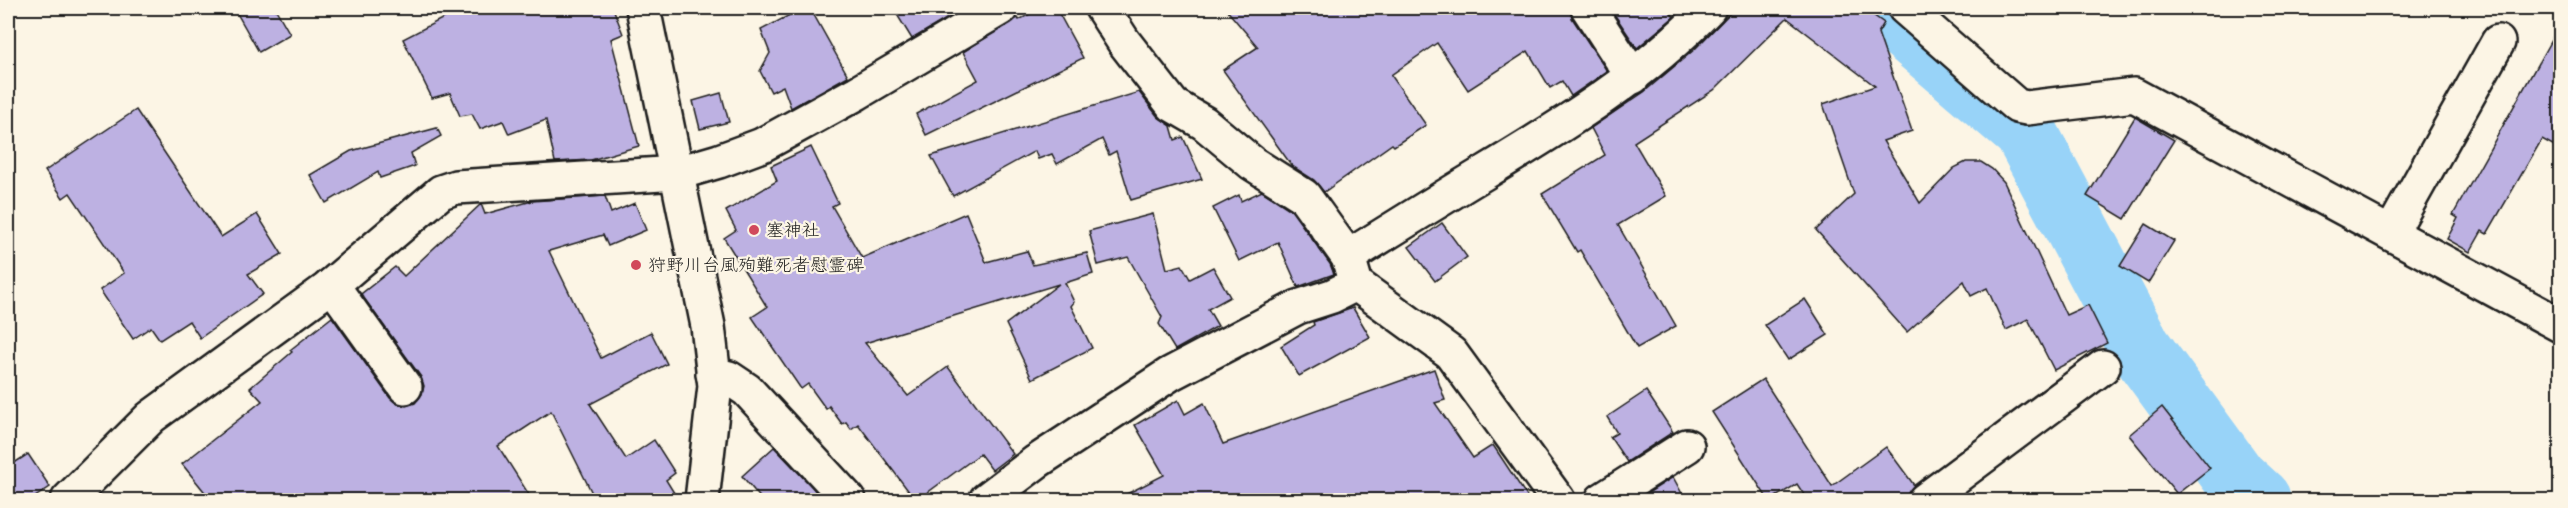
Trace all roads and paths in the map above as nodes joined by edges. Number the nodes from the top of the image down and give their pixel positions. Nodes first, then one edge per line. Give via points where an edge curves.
1 (643, 8) edge
2 (1001, 8) edge
3 (1102, 8) edge
4 (1588, 8) edge
5 (1709, 8) edge
6 (1905, 8) edge
7 (2498, 42) dead end
8 (1633, 77) junction
9 (678, 173) junction
10 (2391, 233) junction
11 (1352, 270) junction
12 (332, 285) junction
13 (2558, 319) edge
14 (2103, 367) dead end
15 (713, 374) junction
16 (405, 387) dead end
17 (1687, 446) dead end
18 (68, 501) edge
19 (702, 501) edge
20 (849, 501) edge
21 (986, 501) edge
22 (1558, 501) edge
23 (1602, 501) edge
24 (1925, 501) edge

1 - 9 street
2 - 9 street via 762,145
3 - 11 street via 1173,105 1204,123 1315,207
4 - 8 street
5 - 8 street
6 - 10 street via 2017,106 2134,95
7 - 10 street
8 - 11 street
9 - 12 street via 456,187 432,198
9 - 15 street via 708,326
10 - 13 street
11 - 21 street via 1288,312 1170,374 1036,462
11 - 22 street via 1451,353
12 - 16 street
12 - 18 street via 151,417
14 - 24 street
15 - 19 street via 715,386
15 - 20 street via 729,378 747,390
17 - 23 street

